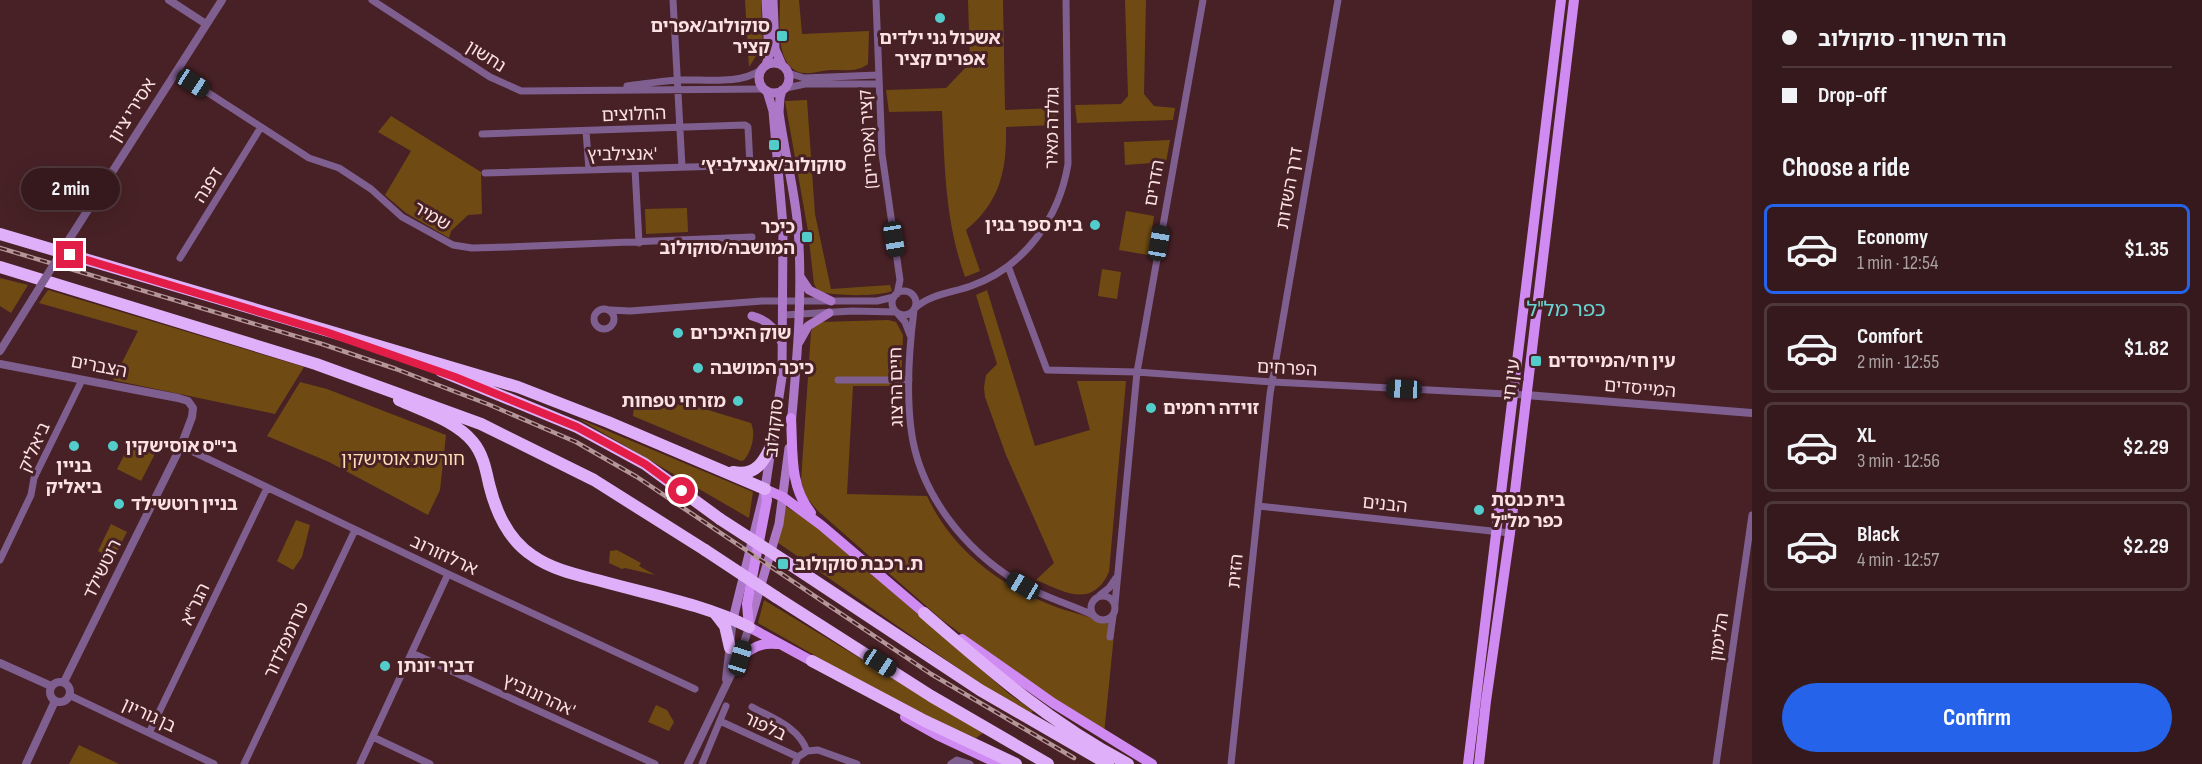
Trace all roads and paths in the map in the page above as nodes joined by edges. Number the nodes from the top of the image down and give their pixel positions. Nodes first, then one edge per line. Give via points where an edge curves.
1 (169, 0) edge
2 (222, 0) edge
3 (374, 0) edge
4 (673, 0) edge
5 (766, 0) edge
6 (773, 0) edge
7 (876, 0) edge
8 (1066, 0) edge
9 (1203, 0) edge
10 (1338, 0) edge
11 (1561, 0) edge
12 (1574, 0) edge
13 (207, 24) junction
14 (764, 68) junction
15 (785, 69) junction
16 (176, 72) junction
17 (878, 75) junction
18 (677, 80) junction
19 (879, 84) junction
20 (784, 89) junction
21 (597, 90) junction
22 (678, 90) junction
23 (766, 90) junction
24 (261, 127) junction
25 (680, 128) junction
26 (586, 131) junction
27 (482, 134) dead end
28 (759, 165) dead end
29 (750, 166) junction
30 (682, 167) junction
31 (635, 169) junction
32 (589, 170) junction
33 (485, 172) dead end
34 (0, 229) edge
35 (0, 234) edge
36 (752, 237) dead end
37 (639, 243) junction
38 (70, 255) junction
39 (180, 258) dead end
40 (1008, 266) junction
41 (0, 268) edge
42 (799, 273) junction
43 (899, 274) junction
44 (910, 293) junction
45 (895, 295) junction
46 (934, 296) junction
47 (784, 300) junction
48 (799, 300) junction
49 (831, 301) junction
50 (914, 309) junction
51 (610, 310) dead end
52 (829, 313) junction
53 (897, 313) junction
54 (784, 315) junction
55 (799, 315) junction
56 (752, 316) dead end
57 (326, 332) junction
58 (911, 337) junction
59 (798, 344) junction
60 (783, 346) junction
61 (0, 351) edge
62 (0, 363) edge
63 (330, 368) junction
64 (1137, 372) junction
65 (82, 380) junction
66 (838, 380) dead end
67 (909, 380) junction
68 (1273, 382) junction
69 (1513, 394) junction
70 (1526, 395) junction
71 (191, 403) joint
72 (1752, 413) edge
73 (791, 418) junction
74 (774, 440) junction
75 (181, 446) junction
76 (719, 470) junction
77 (267, 488) junction
78 (765, 489) junction
79 (783, 497) junction
80 (1258, 506) junction
81 (1752, 515) edge
82 (821, 525) junction
83 (356, 530) junction
84 (1498, 531) junction
85 (1510, 533) junction
86 (0, 560) edge
87 (1118, 573) junction
88 (448, 574) junction
89 (1097, 597) junction
90 (1115, 604) junction
91 (1071, 605) junction
92 (714, 612) junction
93 (924, 613) junction
94 (1114, 614) junction
95 (1096, 617) junction
96 (734, 620) junction
97 (749, 627) junction
98 (782, 645) junction
99 (730, 648) junction
100 (412, 653) junction
101 (740, 658) junction
102 (812, 661) junction
103 (0, 663) edge
104 (64, 682) junction
105 (51, 687) junction
106 (695, 688) dead end
107 (723, 688) junction
108 (69, 695) junction
109 (55, 701) junction
110 (726, 706) dead end
111 (752, 707) dead end
112 (720, 721) junction
113 (149, 733) junction
114 (373, 737) junction
115 (807, 750) junction
116 (797, 761) edge
117 (26, 764) edge
118 (214, 764) edge
119 (244, 764) edge
120 (360, 764) edge
121 (430, 764) edge
122 (655, 764) edge
123 (688, 764) edge
124 (702, 764) edge
125 (857, 764) edge
126 (951, 764) edge
127 (970, 764) edge
128 (999, 764) edge
129 (1016, 764) edge
130 (1048, 764) edge
131 (1108, 764) edge
132 (1128, 764) edge
133 (1152, 764) edge
134 (1231, 764) edge
135 (1468, 764) edge
136 (1479, 764) edge
137 (1716, 764) edge

1 - 13 street
2 - 13 street, אסירי ציון
3 - 21 street, נחשון via 514,89
4 - 18 street
5 - 14 main road via 769,55
6 - 15 main road via 775,49
7 - 17 street, קציר (אפריים)
8 - 40 street, גולדה מאיר via 1066,177 1045,226
9 - 64 street, הדרים
10 - 68 street, דרך השדות
11 - 69 main road, עין חי
12 - 70 main road, עין חי
13 - 16 street, אסירי ציון
14 - 15 main road via 773,63
14 - 18 street, נחשון via 734,79
14 - 23 main road via 759,79
15 - 17 street via 804,78
15 - 20 main road via 789,80
16 - 24 street, שמיר
16 - 61 street, אסירי ציון, bridge
17 - 19 street, קציר (אפריים)
18 - 21 street, נחשון
18 - 22 street
19 - 20 street via 805,84
19 - 43 street, קציר (אפריים) via 885,181
20 - 23 main road via 773,93
20 - 42 main road, סוקולוב via 779,112 796,215
21 - 22 street, נחשון
22 - 23 street, נחשון
22 - 25 street
23 - 47 main road, סוקולוב via 772,105 780,176
24 - 37 street, שמיר via 309,158 339,168 371,189 402,217 453,245 472,248
24 - 39 street, דפנה
25 - 26 street, החלוצים
25 - 29 street, החלוצים via 745,125
25 - 30 street
26 - 27 street, החלוצים
26 - 32 street
28 - 29 street, אנצילביץ'
29 - 30 street, אנצילביץ'
30 - 31 street, אנצילביץ'
31 - 32 street, אנצילביץ'
31 - 37 street
32 - 33 street, אנצילביץ'
34 - 38 highway
35 - 38 highway
36 - 37 street, שמיר
38 - 57 highway
40 - 46 street, גולדה מאיר via 974,285
40 - 64 street, הפרחים via 1047,370
41 - 63 highway
42 - 48 main road, סוקולוב
42 - 49 main road via 809,290
43 - 44 street, קציר (אפריים)
43 - 45 street, קציר (אפריים) via 900,285
44 - 45 street
44 - 46 street, גולדה מאיר
44 - 50 street via 916,302
45 - 49 street via 877,301
45 - 53 street via 892,304
46 - 50 street, גולדה מאיר
47 - 48 street
47 - 51 street
47 - 54 main road, סוקולוב
48 - 49 street
48 - 55 main road, סוקולוב
50 - 53 street via 908,315
50 - 58 street, חיים הרצוג
52 - 53 street
52 - 55 street
52 - 59 main road via 808,327
53 - 58 street
54 - 55 street
54 - 60 main road, סוקולוב
55 - 59 main road, סוקולוב
56 - 60 main road via 769,323
57 - 76 highway via 529,391
57 - 131 highway, bridge via 455,377 577,427 645,464 720,519 981,690
58 - 67 street, חיים הרצוג
59 - 73 main road, סוקולוב
60 - 74 main road, סוקולוב
62 - 65 street, הצברים
63 - 92 highway via 448,423 469,437 480,451 501,520 534,557 573,573
63 - 130 highway, bridge via 443,408 594,480 931,696
64 - 68 street, הפרחים
64 - 87 street
65 - 71 street, הצברים
65 - 86 street, ביאליק via 34,478 32,495
66 - 67 street
67 - 91 street, חיים הרצוג via 911,428 917,456 948,518 1002,572 1023,586
68 - 69 street, הפרחים
68 - 80 street, הזית
69 - 70 street, הפרחים
69 - 84 main road, עין חי
70 - 72 street, המייסדים
70 - 85 main road, עין חי
71 - 75 street, רוטשילד via 194,411
73 - 79 main road, סוקולוב
73 - 82 main road via 797,491
74 - 76 highway via 756,469 745,473
74 - 78 main road, סוקולוב
75 - 77 street, ארלוזורוב
75 - 104 street, רוטשילד
76 - 78 highway
77 - 83 street, ארלוזורוב
77 - 113 street, הגר"א
78 - 79 main road
78 - 96 main road, סוקולוב
78 - 97 main road via 767,500 747,604
79 - 82 main road
79 - 97 main road, סוקולוב
80 - 84 street, הבנים
80 - 134 street, הזית
81 - 137 street, הלימון
82 - 93 main road
83 - 88 street, ארלוזורוב
83 - 119 street, טרומפלדור
84 - 85 street, הבנים
84 - 135 main road, עין חי
85 - 136 main road, עין חי
87 - 89 street via 1112,585
87 - 90 street
88 - 100 street
88 - 106 street, ארלוזורוב
89 - 90 street via 1108,596
89 - 91 street
89 - 95 street via 1090,607
90 - 94 street
91 - 95 street, חיים הרצוג
92 - 96 highway
92 - 99 highway via 725,626
93 - 132 highway via 1026,700
93 - 133 main road via 1053,703
94 - 95 street via 1108,619
94 - 95 street, חיים הרצוג via 1110,637
96 - 97 highway
96 - 99 street, סוקולוב
97 - 98 main road
97 - 101 street, סוקולוב
98 - 101 main road via 761,644
98 - 102 main road
99 - 107 street, סוקולוב
100 - 114 street
100 - 122 street, אהרונוביץ'
101 - 107 street, סוקולוב
102 - 128 main road via 937,735
102 - 129 highway
103 - 105 street
104 - 105 street
104 - 108 street
105 - 109 street
107 - 123 street, סוקולוב
108 - 109 street via 65,700
108 - 113 street, בן גוריון
109 - 117 street
110 - 112 street
111 - 115 street, בלפור via 803,738
112 - 116 street, בלפור
112 - 124 street
113 - 118 street, בן גוריון
114 - 120 street
114 - 121 street
115 - 116 street
115 - 125 street, בלפור
126 - 127 street via 957,760

